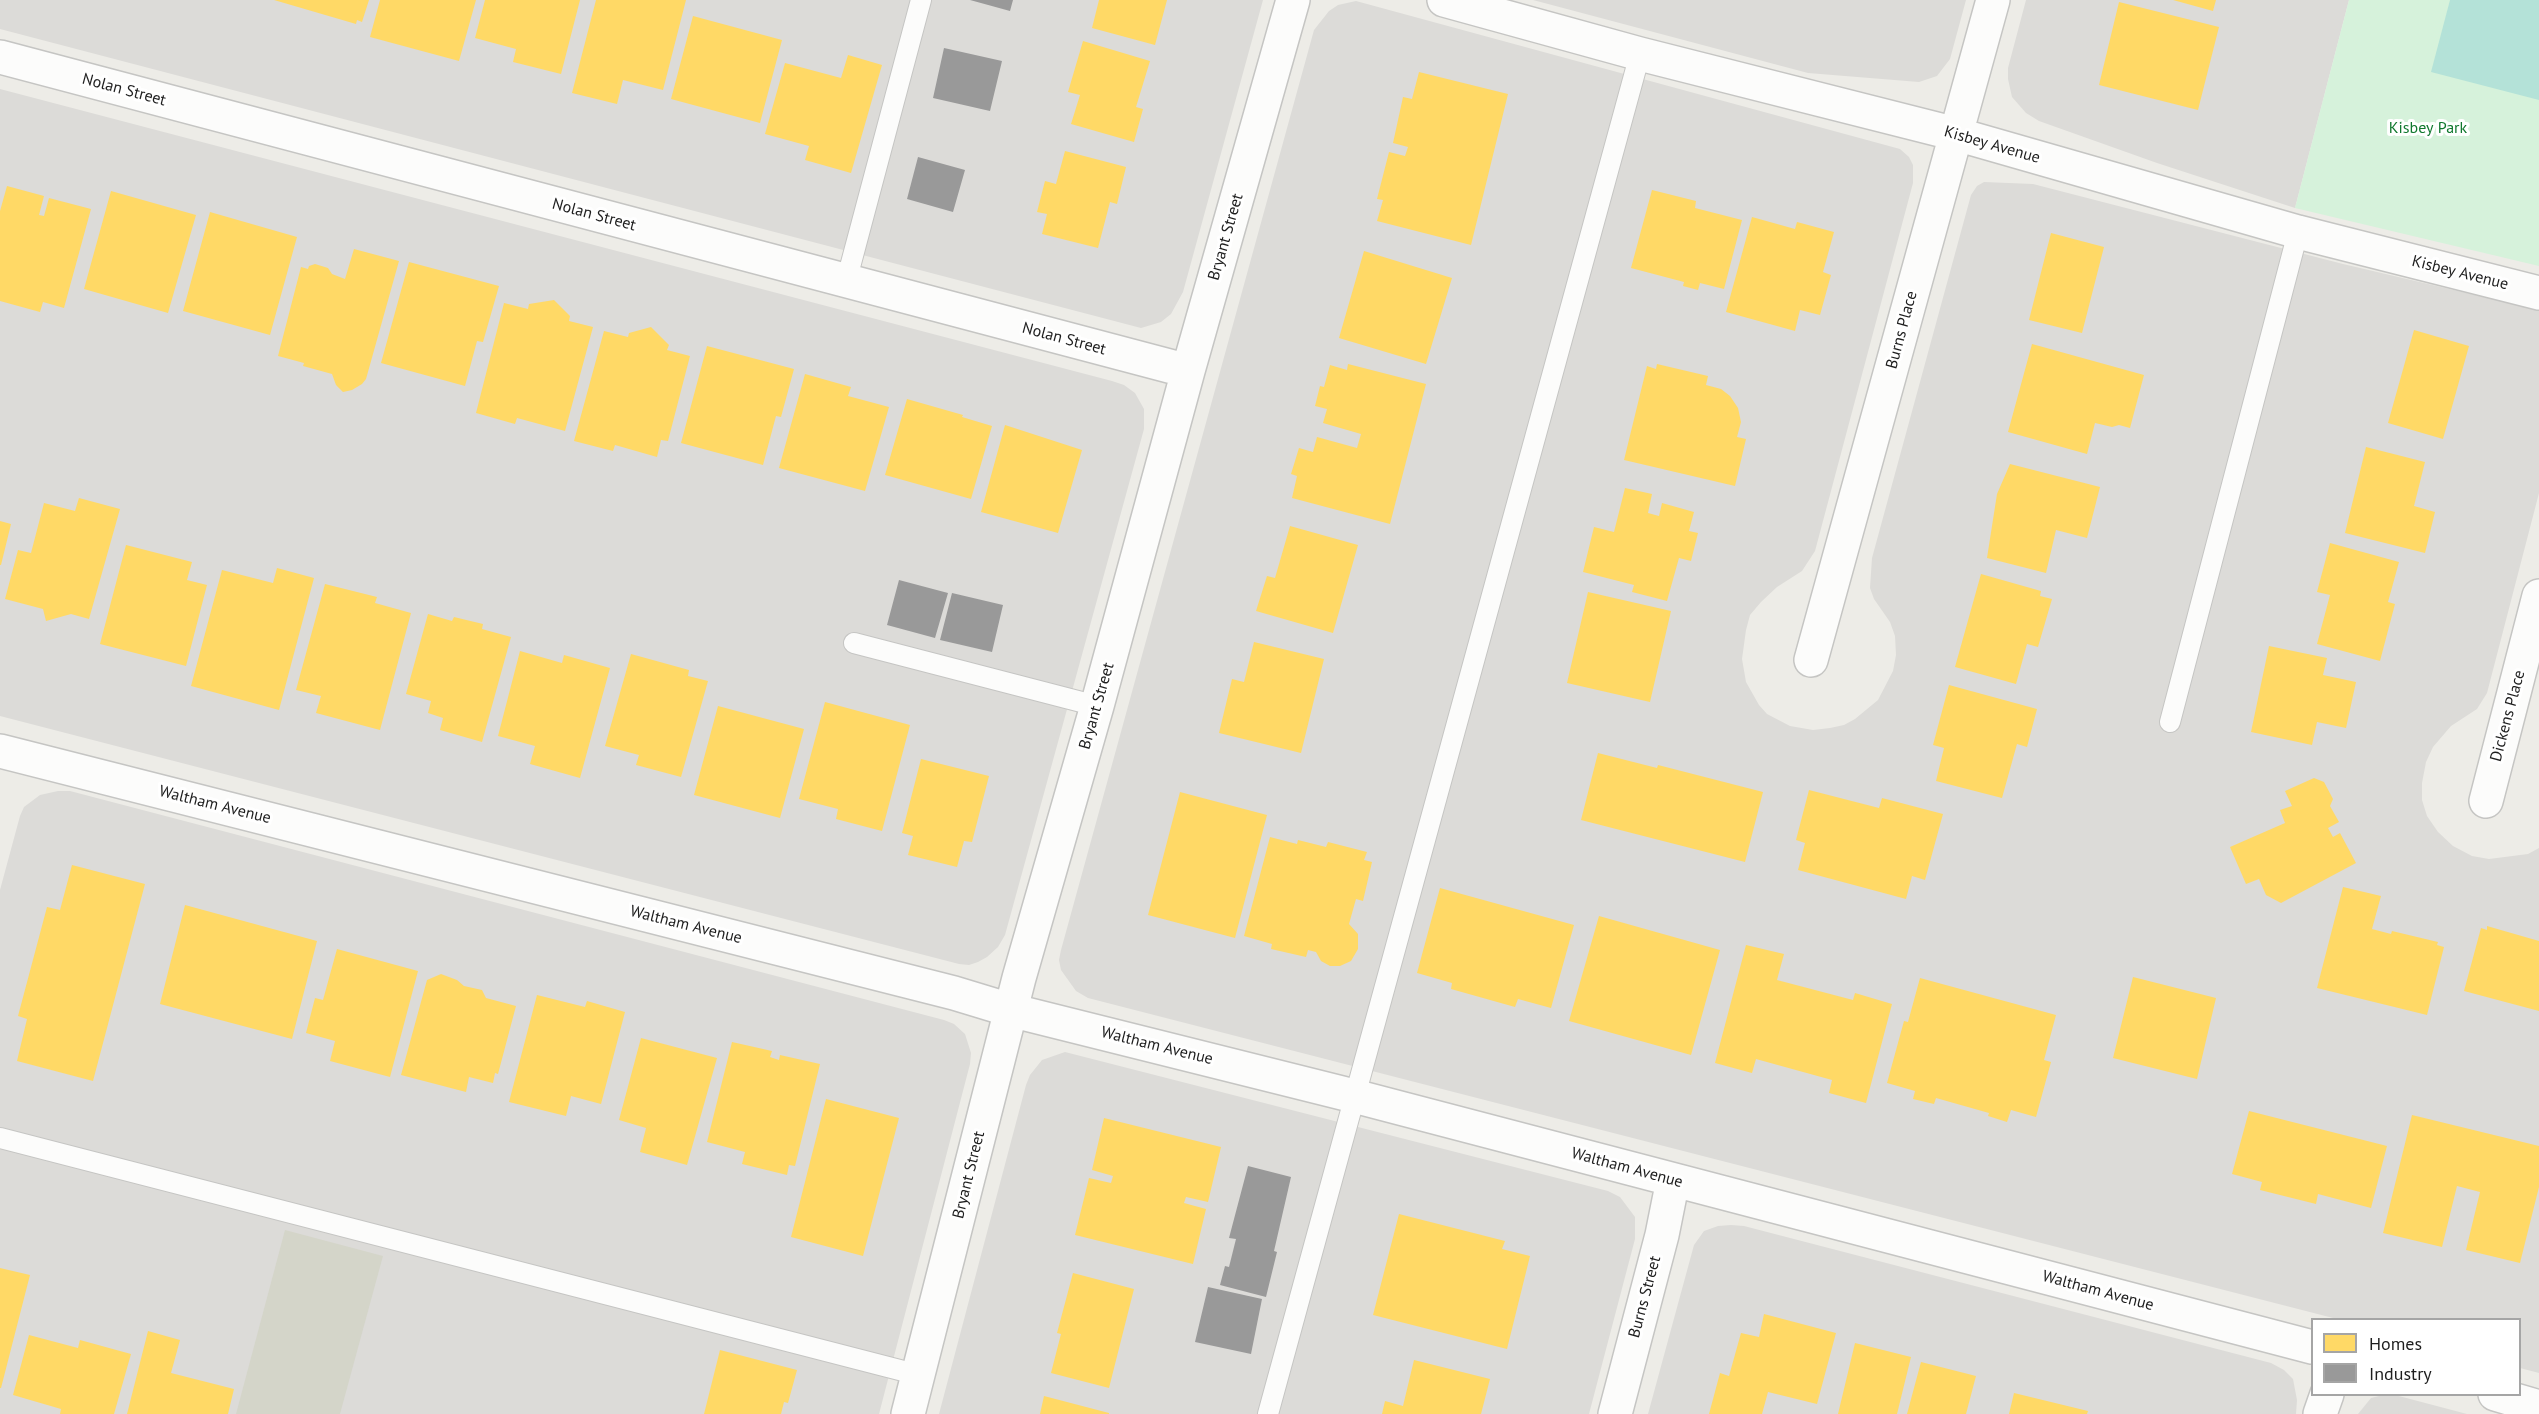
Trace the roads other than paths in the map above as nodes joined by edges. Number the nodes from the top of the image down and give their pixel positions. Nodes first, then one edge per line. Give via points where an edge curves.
1 (921, 0) edge
2 (1293, 0) edge
3 (1444, 0) edge
4 (1993, 0) edge
5 (1640, 54) junction
6 (0, 57) edge
7 (1956, 134) junction
8 (2298, 232) junction
9 (846, 282) junction
10 (2539, 293) edge
11 (1188, 372) junction
12 (2539, 596) edge
13 (854, 643) dead end
14 (1811, 660) dead end
15 (1097, 706) junction
16 (2170, 722) dead end
17 (1, 756) edge
18 (2486, 801) dead end
19 (1010, 1010) junction
20 (1354, 1096) junction
21 (0, 1138) edge
22 (1673, 1180) junction
23 (2311, 1346) edge
24 (919, 1375) junction
25 (2327, 1396) edge
26 (2499, 1396) edge
27 (2539, 1407) edge
28 (909, 1414) edge
29 (1268, 1414) edge
30 (1615, 1414) edge
31 (2320, 1414) edge

1 - 9 lane
2 - 11 street, Bryant Street
3 - 5 street, Kisbey Avenue
4 - 7 street, Burns Place
5 - 7 street, Kisbey Avenue
5 - 20 lane
6 - 9 street, Nolan Street
7 - 8 street, Kisbey Avenue
7 - 14 street, Burns Place
8 - 10 street, Kisbey Avenue
8 - 16 lane
9 - 11 street, Nolan Street
11 - 15 street, Bryant Street
12 - 18 street, Dickens Place
13 - 15 lane
15 - 19 street, Bryant Street
17 - 19 street, Waltham Avenue
19 - 20 street, Waltham Avenue
19 - 24 street, Bryant Street
20 - 22 street, Waltham Avenue
20 - 29 lane
21 - 24 lane
22 - 23 street, Waltham Avenue
22 - 30 street, Burns Street
24 - 28 street, Bryant Street
25 - 31 street
26 - 27 street

